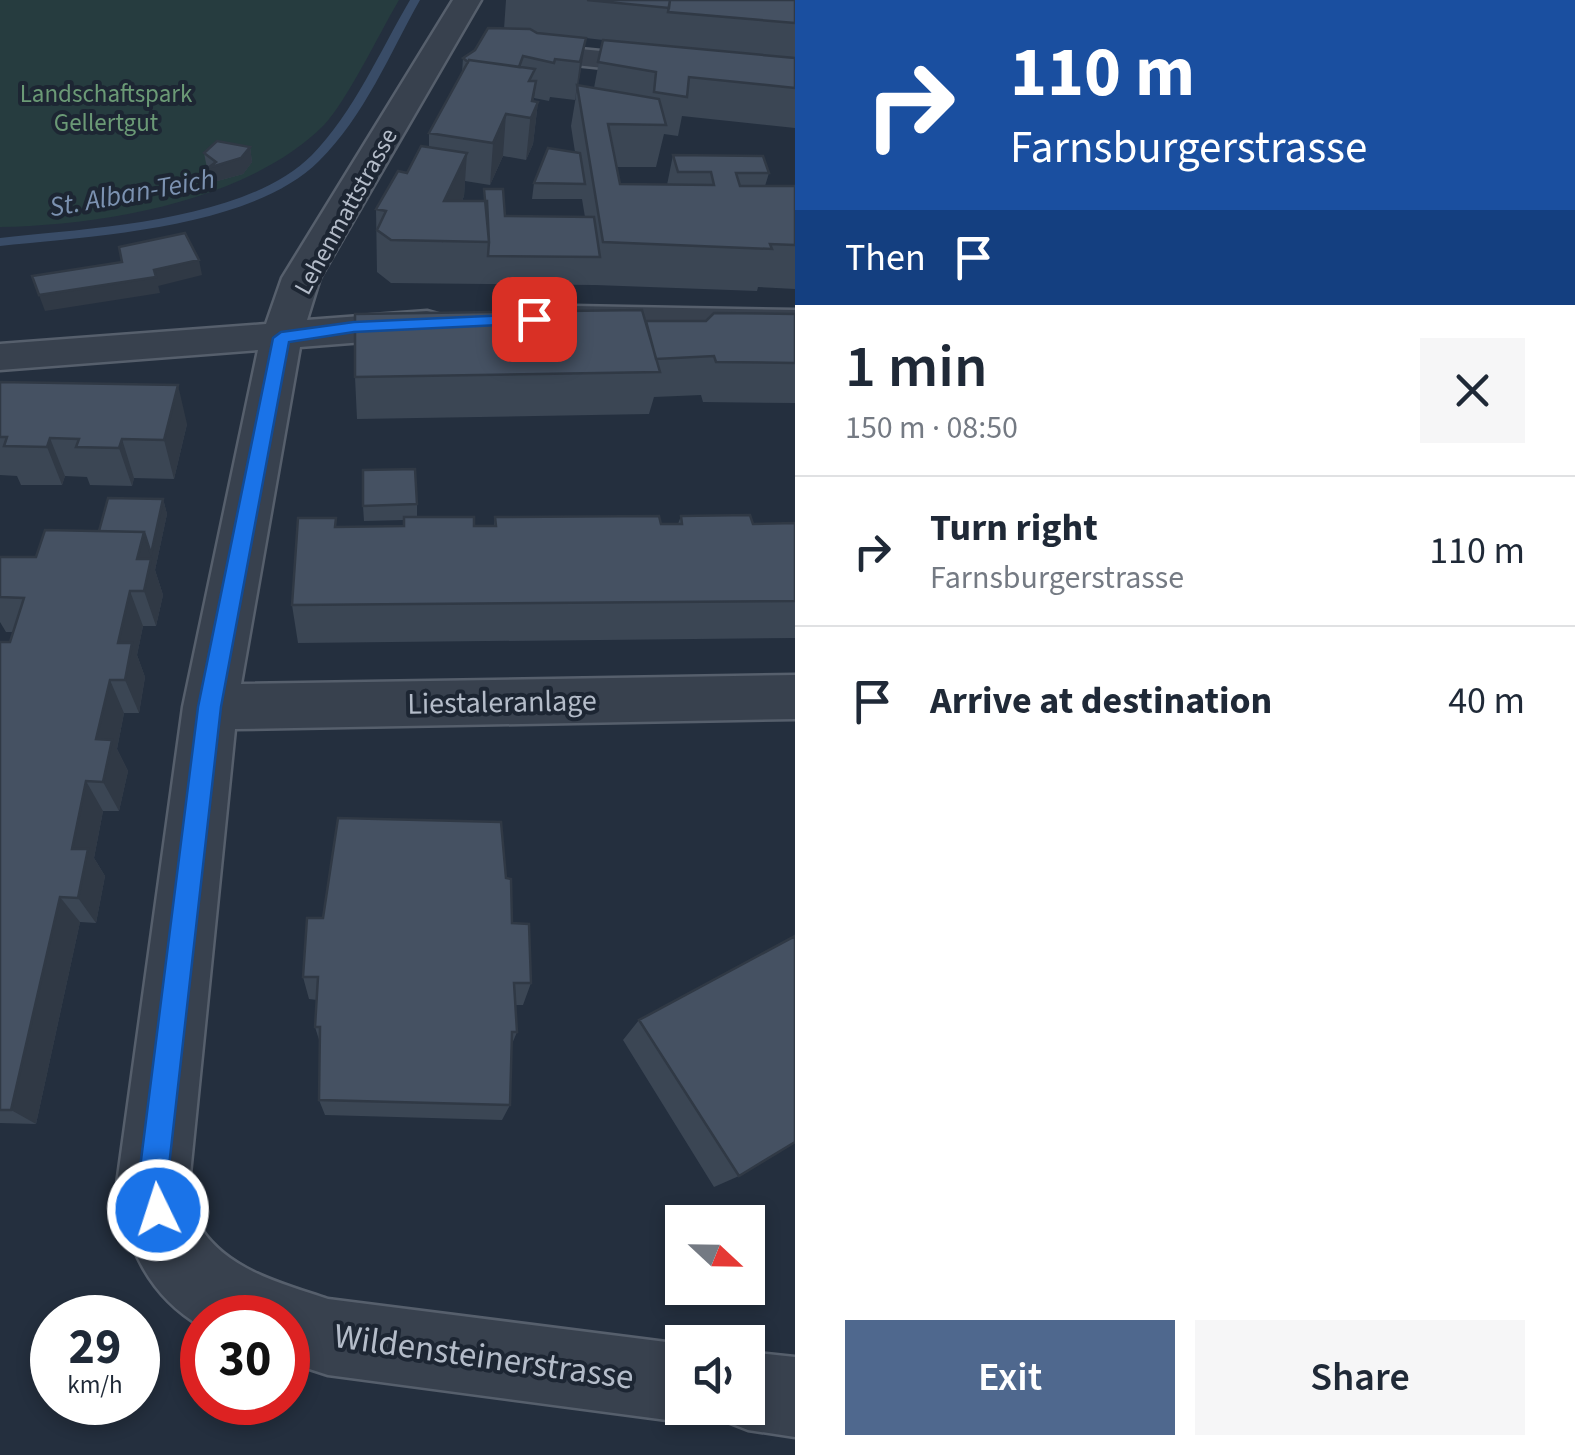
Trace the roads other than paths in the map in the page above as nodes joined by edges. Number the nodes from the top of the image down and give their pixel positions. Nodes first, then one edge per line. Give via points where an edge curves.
1 (467, 0) edge
2 (442, 44) junction
3 (795, 78) edge
4 (534, 319) edge
5 (462, 322) edge
6 (795, 323) edge
7 (281, 338) junction
8 (0, 357) edge
9 (795, 697) edge
10 (210, 707) junction
11 (222, 1295) edge
12 (310, 1331) edge
13 (665, 1381) edge
14 (765, 1393) edge
15 (795, 1397) edge

1 - 2 street, Lehenmattstrasse
2 - 3 street
2 - 7 street, Lehenmattstrasse via 301,278
4 - 6 street
5 - 7 street
7 - 8 street
7 - 10 street
9 - 10 street, Liestaleranlage
10 - 11 street via 152,1184 164,1236 198,1279
12 - 13 street, Wildensteinerstrasse
14 - 15 street

